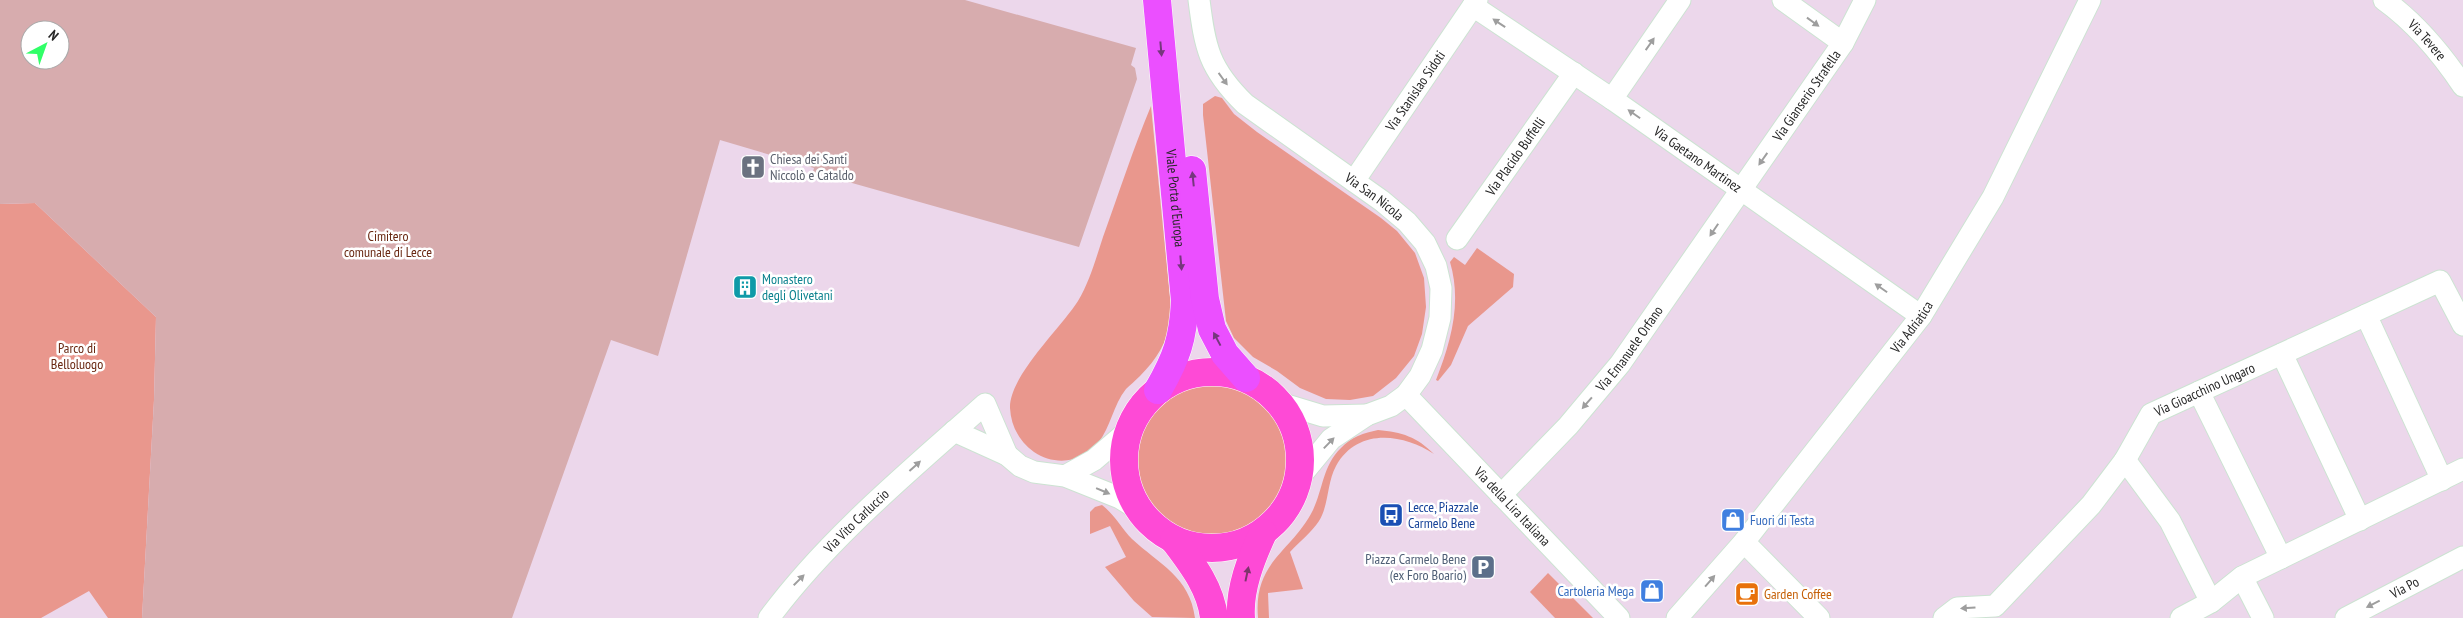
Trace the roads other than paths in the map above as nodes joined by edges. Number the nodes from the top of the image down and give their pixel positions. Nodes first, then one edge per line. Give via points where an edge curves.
1 (1157, 0) edge
2 (1174, 0) edge
3 (1198, 0) edge
4 (1680, 0) edge
5 (1783, 0) edge
6 (1865, 0) edge
7 (2090, 0) edge
8 (2384, 0) edge
9 (1475, 3) edge
10 (1843, 43) junction
11 (1574, 73) junction
12 (2463, 86) edge
13 (1612, 98) junction
14 (1354, 181) junction
15 (1742, 190) junction
16 (1457, 239) dead end
17 (2366, 315) junction
18 (1921, 316) junction
19 (2463, 325) edge
20 (2282, 354) junction
21 (1246, 378) junction
22 (1158, 390) junction
23 (2199, 392) junction
24 (1406, 395) junction
25 (1280, 403) junction
26 (1367, 415) junction
27 (1129, 430) junction
28 (954, 431) junction
29 (1007, 456) junction
30 (2125, 460) junction
31 (2463, 469) edge
32 (1065, 476) junction
33 (1299, 478) junction
34 (2442, 480) junction
35 (1501, 495) junction
36 (1139, 510) junction
37 (2360, 520) junction
38 (1264, 533) junction
39 (1174, 540) junction
40 (1744, 542) junction
41 (2463, 557) edge
42 (2281, 558) junction
43 (2242, 577) junction
44 (2211, 602) junction
45 (1999, 612) edge
46 (769, 618) edge
47 (1214, 618) edge
48 (1241, 618) edge
49 (1619, 618) edge
50 (1677, 618) edge
51 (1819, 618) edge
52 (1944, 618) edge
53 (2181, 618) edge
54 (2263, 618) edge
55 (2346, 618) edge

1 -> 22 highway, Viale Porta d'Europa via 1185,301 1183,331 1176,355
21 -> 2 highway, Viale Porta d'Europa via 1225,354 1216,337 1205,299
3 -> 14 street, Via San Nicola via 1206,50 1232,91 1244,104
13 -> 4 street
5 -> 10 street
6 - 10 street, Via Gianserio Strafella
7 - 18 street, Via Adriatica via 1993,197
8 - 12 street, Via Tevere via 2402,13 2442,54
11 -> 9 street, Via Gaetano Martinez
9 - 14 street, Via Stanislao Sidoti
10 -> 15 street, Via Gianserio Strafella
11 - 13 street, Via Gaetano Martinez
11 - 16 street, Via Placido Buffelli
15 -> 13 street, Via Gaetano Martinez
14 - 24 street, Via San Nicola via 1407,222 1425,243 1436,266 1441,288 1440,318 1432,350 1420,376
18 -> 15 street, Via Gaetano Martinez
15 -> 35 street, Via Emanuele Orfano via 1620,364 1568,426
17 - 19 street, Via Gioacchino Ungaro via 2440,281
17 - 20 street, Via Gioacchino Ungaro
17 - 34 street
18 - 40 street, Via Adriatica
20 - 23 street, Via Gioacchino Ungaro
20 - 37 street
21 - 22 main road, Viale Porta d'Europa via 1218,372 1188,375
21 - 25 main road, Viale Porta d'Europa
22 - 27 main road, Viale Porta d'Europa via 1138,411
23 - 30 street, Via Gioacchino Ungaro via 2151,414
23 - 42 street
24 - 26 street, Via San Nicola
24 - 35 street, Via della Lira Italiana
25 - 26 street, Via San Nicola via 1322,416
25 - 33 main road, Viale Porta d'Europa via 1293,424 1300,449
33 -> 26 street, Via San Nicola via 1331,439
27 - 32 street via 1094,460
27 - 36 main road, Viale Porta d'Europa via 1123,456 1126,484
28 - 29 street
28 - 29 street, Via Vito Carluccio via 985,404
46 -> 28 street, Via Vito Carluccio via 793,586 890,489
29 - 32 street via 1034,472
30 - 44 street via 2170,521
30 - 45 street, Via Gioacchino Ungaro via 2091,505
31 - 34 street
32 -> 36 street via 1120,498
33 - 38 main road, Viale Porta d'Europa via 1284,512
34 - 37 street
35 - 49 street, Via della Lira Italiana
36 - 39 main road, Viale Porta d'Europa via 1155,529
37 - 42 street
38 - 39 main road, Viale Porta d'Europa via 1240,545 1224,548 1190,546
48 -> 38 main road, Viale Porta d'Europa via 1240,607 1250,560
39 - 47 main road, Viale Porta d'Europa via 1204,584
50 -> 40 street, Via Adriatica
40 - 51 street
41 -> 55 street, Via Po
42 - 43 street
43 - 44 street
43 - 54 street
44 - 53 street
45 -> 52 street, Via Gioacchino Ungaro via 1958,608

